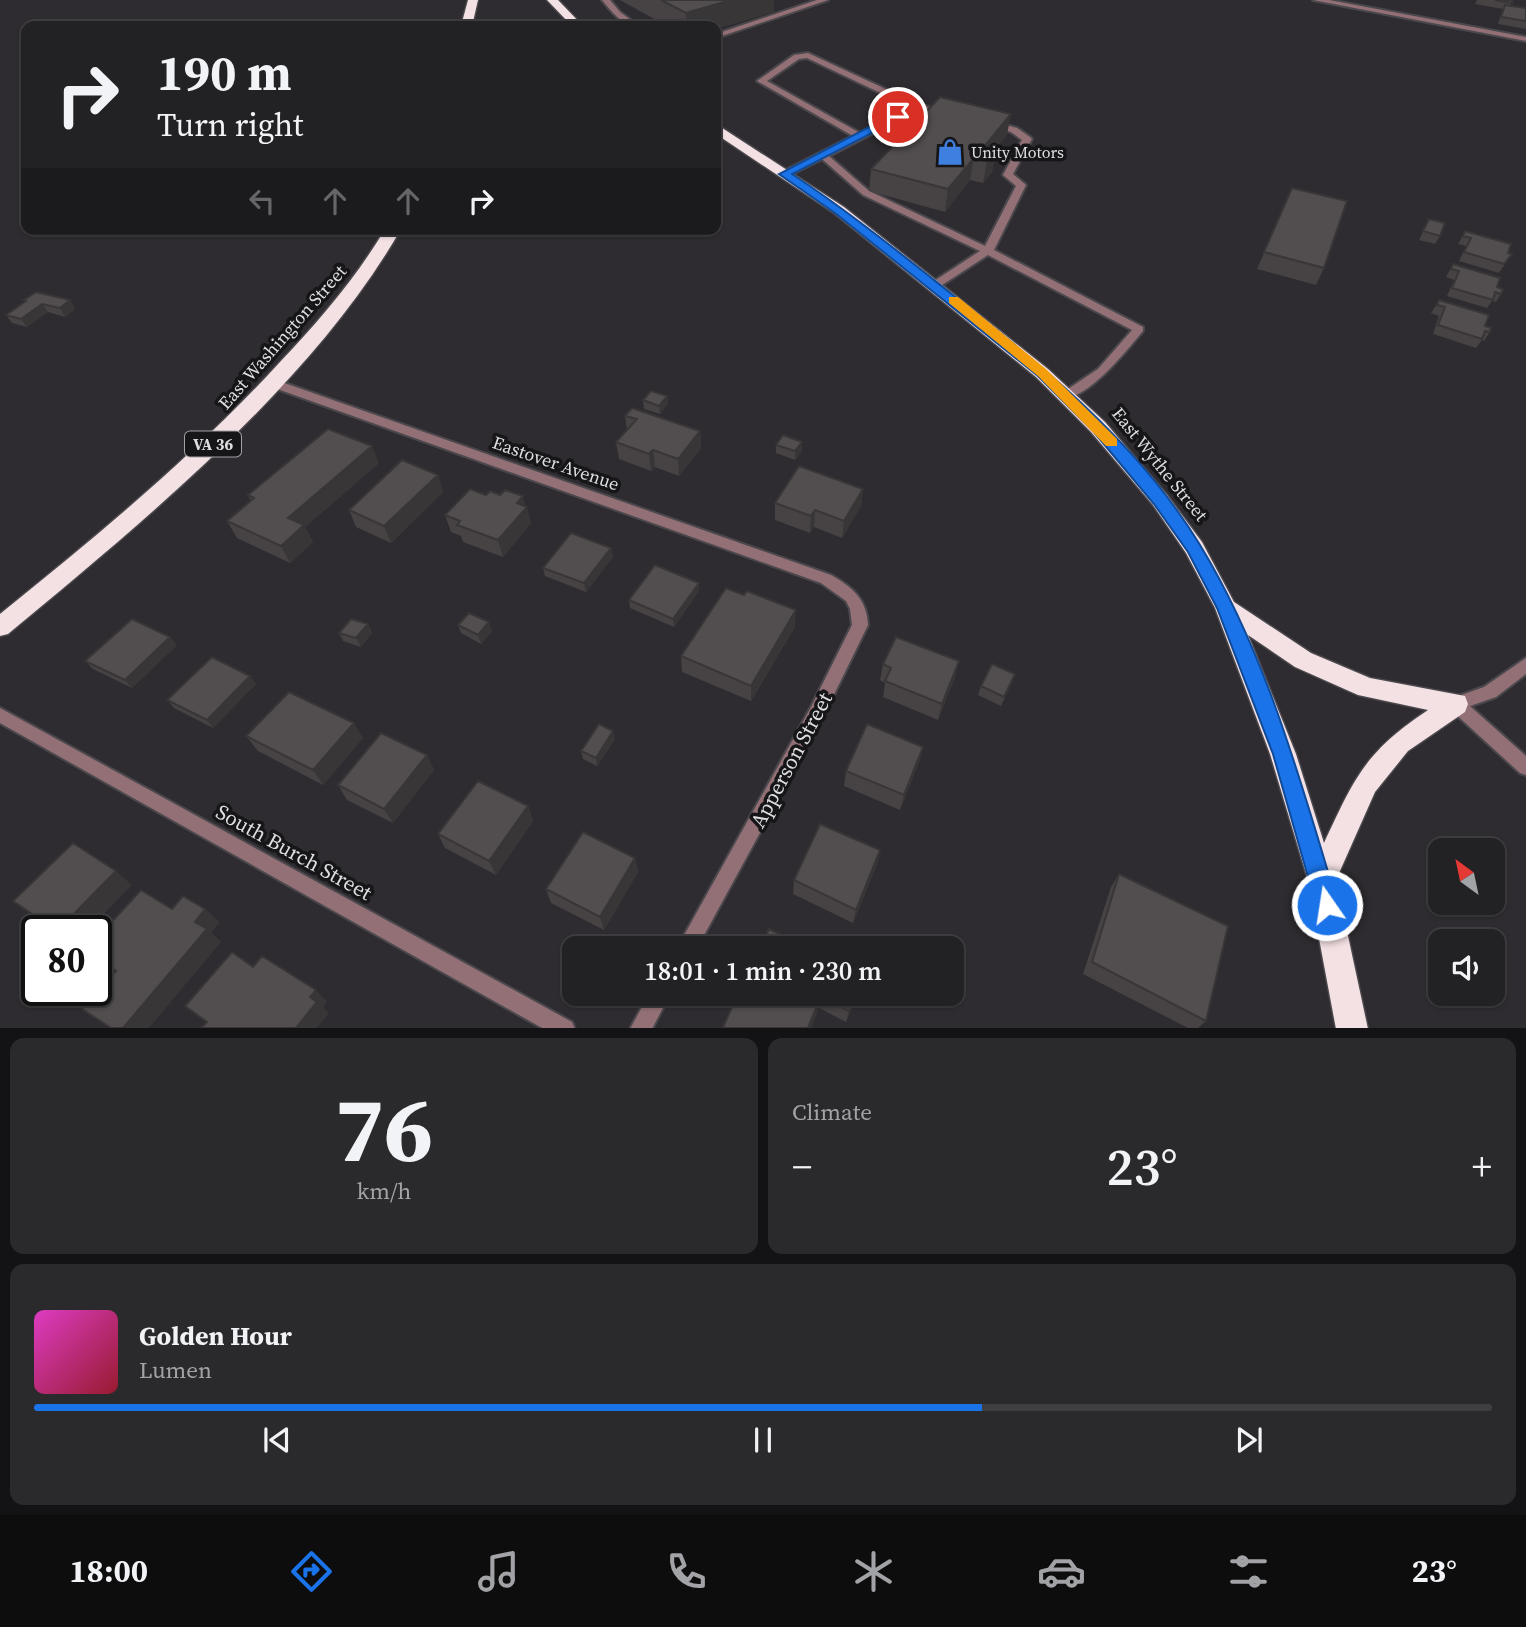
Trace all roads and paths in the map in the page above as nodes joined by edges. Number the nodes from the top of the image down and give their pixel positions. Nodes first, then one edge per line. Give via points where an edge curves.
1 (473, 0) edge
2 (552, 0) edge
3 (606, 0) edge
4 (824, 0) edge
5 (1317, 0) edge
6 (467, 21) edge
7 (573, 21) edge
8 (628, 21) edge
9 (721, 34) edge
10 (1526, 39) edge
11 (917, 107) junction
12 (953, 115) edge
13 (977, 121) edge
14 (721, 131) edge
15 (859, 136) junction
16 (823, 155) junction
17 (785, 174) junction
18 (390, 235) edge
19 (988, 251) junction
20 (935, 285) junction
21 (273, 383) junction
22 (1065, 395) junction
23 (826, 579) joint
24 (1226, 608) junction
25 (0, 627) edge
26 (1526, 665) edge
27 (1456, 704) junction
28 (0, 715) edge
29 (1526, 767) edge
30 (1322, 880) junction
31 (694, 936) edge
32 (653, 1006) edge
33 (565, 1028) edge
34 (640, 1028) edge
35 (1352, 1028) edge

1 - 6 highway
2 - 7 highway
3 - 8 street
4 - 9 street
5 - 10 street
11 - 12 street
11 - 15 street
11 - 15 street via 808,55 797,57 761,81
13 - 19 street via 1014,130 1027,139 1008,175 1020,185
14 - 17 highway, East Wythe Street
15 - 16 street
16 - 17 street
16 - 19 street via 866,193
17 - 20 highway, East Wythe Street
18 - 21 highway, East Washington Street / VA 36 via 337,310
19 - 20 street
19 - 22 street via 1139,329 1102,372
20 - 22 highway, East Wythe Street
21 - 23 street, Eastover Avenue
21 - 25 highway, East Washington Street / VA 36 via 207,450
22 - 24 highway, East Wythe Street via 1160,500 1194,548
23 - 31 street, Apperson Street via 851,594 860,610 860,625
24 - 27 highway via 1303,660 1367,688
24 - 30 highway, East Wythe Street via 1283,754
26 - 27 street via 1490,692
27 - 29 street
27 - 30 highway via 1399,743 1365,784
28 - 33 street, South Burch Street
30 - 35 highway, East Wythe Street
32 - 34 street

